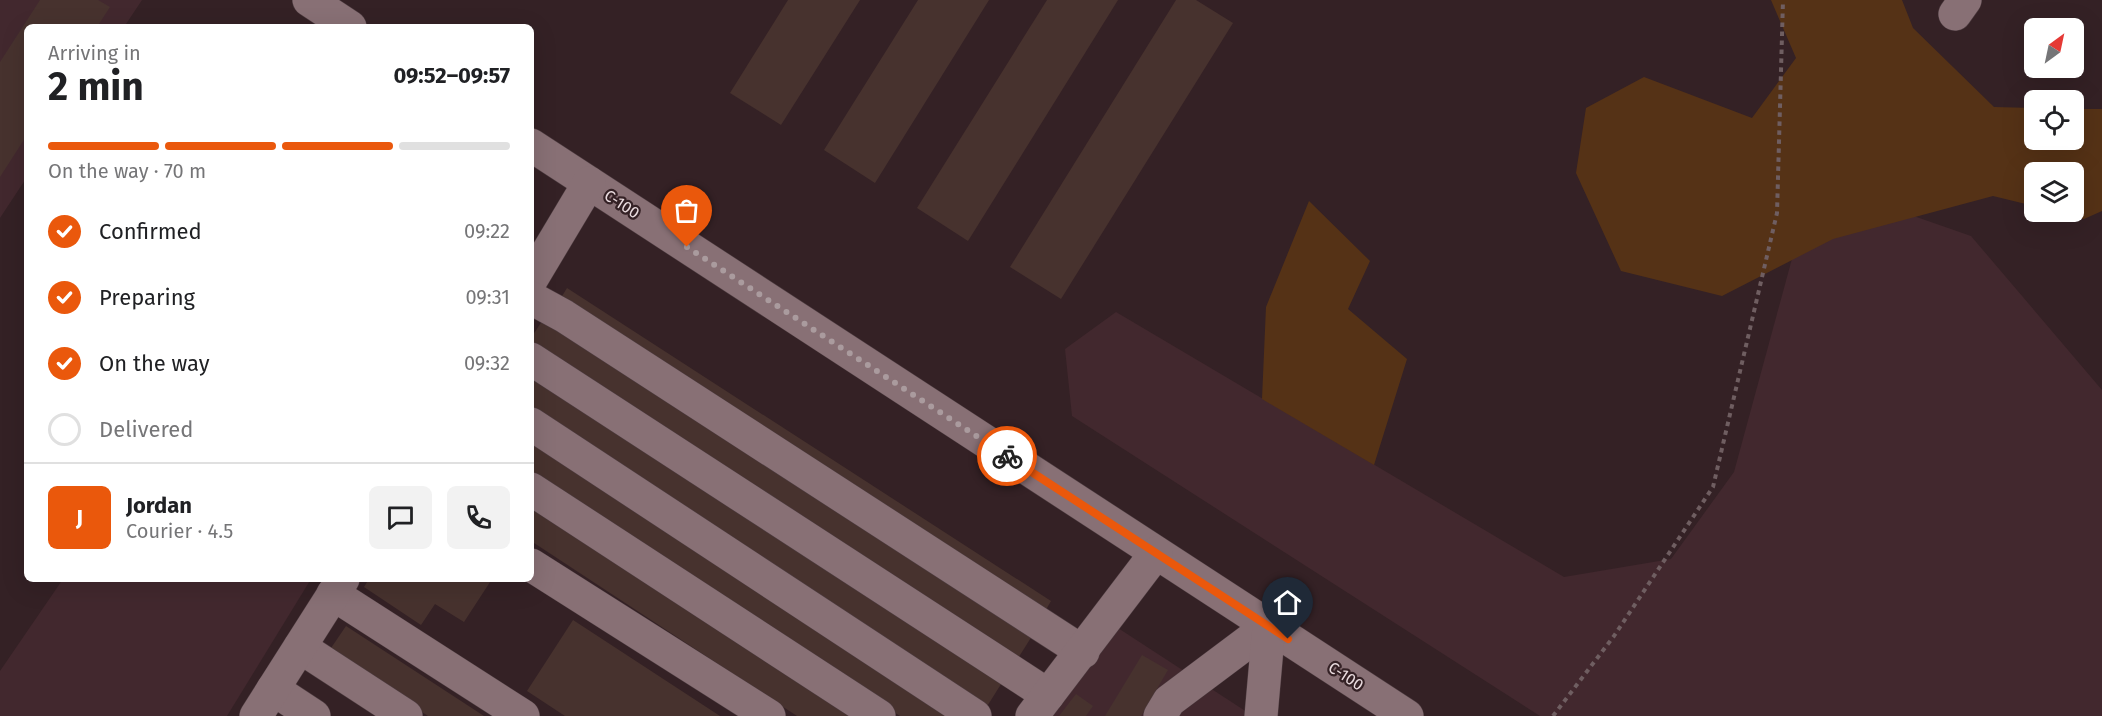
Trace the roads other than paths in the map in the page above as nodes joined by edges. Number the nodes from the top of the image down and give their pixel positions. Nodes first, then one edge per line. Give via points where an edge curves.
1 (534, 147) edge
2 (589, 183) junction
3 (534, 275) edge
4 (534, 300) edge
5 (534, 361) edge
6 (534, 426) edge
7 (534, 491) edge
8 (1156, 553) junction
9 (534, 567) edge
10 (338, 586) edge
11 (1269, 626) junction
12 (300, 647) junction
13 (1083, 652) junction
14 (265, 703) edge
15 (1040, 706) edge
16 (314, 716) edge
17 (406, 716) edge
18 (523, 716) edge
19 (769, 716) edge
20 (879, 716) edge
21 (975, 716) edge
22 (1160, 716) edge
23 (1261, 716) edge
24 (1407, 716) edge

1 - 2 street, С-100
2 - 3 street
2 - 8 street, С-100
4 - 13 street
5 - 15 street
6 - 21 street
7 - 20 street
8 - 11 street, С-100
8 - 13 street
9 - 19 street
10 - 12 street
10 - 18 street
11 - 22 street via 1169,701
11 - 23 street
11 - 24 street, С-100
12 - 14 street
12 - 17 street
13 - 15 street
14 - 16 street

